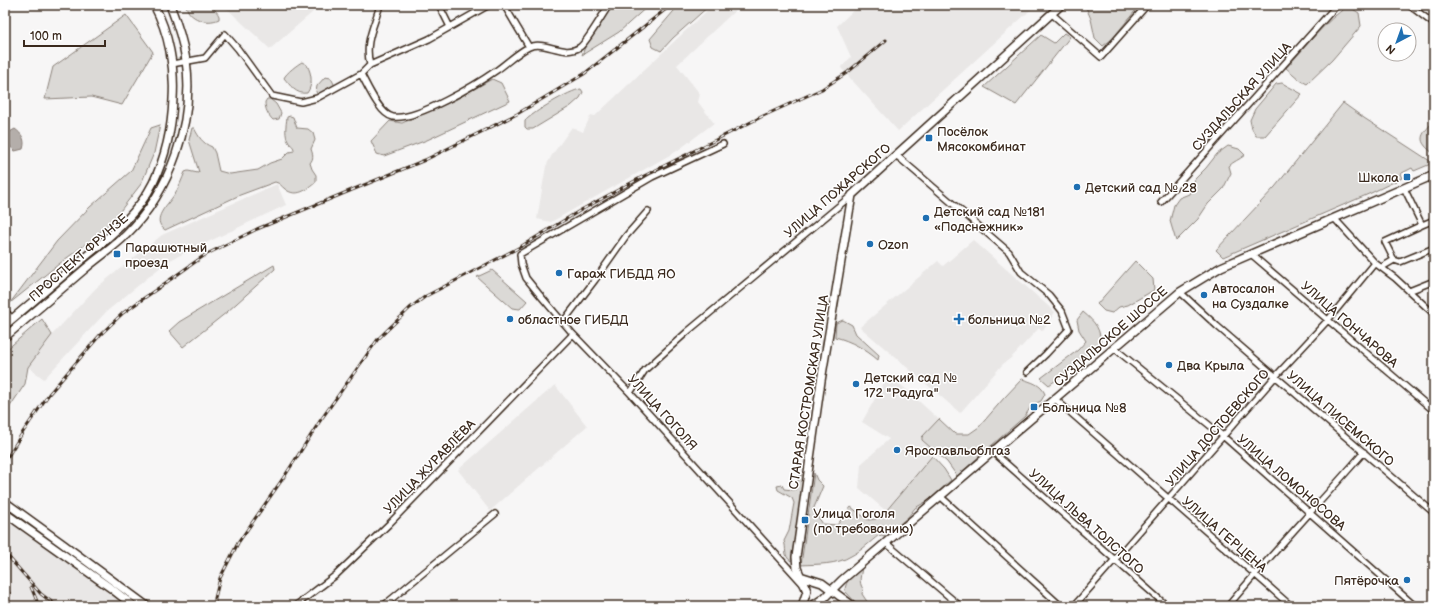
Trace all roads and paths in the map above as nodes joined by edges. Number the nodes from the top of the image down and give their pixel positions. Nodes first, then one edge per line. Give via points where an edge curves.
1 (154, 5) edge
2 (170, 5) edge
3 (380, 5) edge
4 (439, 5) edge
5 (489, 5) edge
6 (504, 5) edge
7 (609, 5) edge
8 (1061, 5) edge
9 (1147, 5) edge
10 (1337, 5) edge
11 (1409, 5) edge
12 (1052, 14) junction
13 (1434, 24) edge
14 (450, 27) junction
15 (529, 47) junction
16 (186, 61) junction
17 (172, 64) junction
18 (370, 65) junction
19 (361, 74) junction
20 (723, 144) dead end
21 (896, 155) junction
22 (1434, 174) edge
23 (1404, 188) junction
24 (852, 195) junction
25 (1161, 202) dead end
26 (648, 211) dead end
27 (1334, 218) junction
28 (1434, 220) edge
29 (1422, 225) junction
30 (1434, 248) edge
31 (1251, 254) junction
32 (1394, 260) junction
33 (1375, 262) junction
34 (1382, 267) junction
35 (1434, 281) edge
36 (1409, 291) junction
37 (1180, 292) junction
38 (5, 311) edge
39 (1434, 314) edge
40 (12, 319) junction
41 (1328, 320) junction
42 (564, 322) junction
43 (5, 325) edge
44 (573, 334) junction
45 (5, 337) edge
46 (1114, 348) junction
47 (1027, 372) dead end
48 (1275, 377) junction
49 (630, 393) junction
50 (1055, 399) junction
51 (1434, 410) edge
52 (1224, 437) junction
53 (992, 452) junction
54 (1364, 452) junction
55 (940, 496) junction
56 (1168, 499) junction
57 (5, 502) edge
58 (5, 513) edge
59 (1311, 513) junction
60 (1434, 513) edge
61 (495, 514) dead end
62 (886, 543) junction
63 (1115, 561) junction
64 (792, 572) junction
65 (1254, 574) junction
66 (800, 576) junction
67 (842, 581) junction
68 (820, 583) junction
69 (832, 590) junction
70 (807, 591) junction
71 (824, 598) junction
72 (846, 600) junction
73 (302, 604) edge
74 (134, 606) edge
75 (147, 606) edge
76 (294, 606) edge
77 (383, 606) edge
78 (802, 606) edge
79 (812, 606) edge
80 (853, 606) edge
81 (960, 606) edge
82 (1061, 606) edge
83 (1074, 606) edge
84 (1167, 606) edge
85 (1228, 606) edge
86 (1291, 606) edge
87 (1415, 606) edge

1 - 17 main road, ПРОСПЕКТ ФРУНЗЕ via 167,37
2 - 16 main road, ПРОСПЕКТ ФРУНЗЕ
3 - 18 street via 369,39
4 - 14 street
5 - 14 street
6 - 15 street
7 - 15 street via 580,47 571,51 541,46
8 - 12 main road, УЛИЦА ПОЖАРСКОГО
9 - 12 street via 1101,57
10 - 25 street, СУЗДАЛЬСКАЯ УЛИЦА
11 - 13 street
12 - 21 main road, УЛИЦА ПОЖАРСКОГО
14 - 18 street
15 - 19 street via 452,98 402,117 386,114
16 - 17 street
16 - 19 street via 205,58 225,34 270,94 301,102 317,98
16 - 45 main road, ПРОСПЕКТ ФРУНЗЕ via 187,102 176,158 148,209 126,235
17 - 40 main road, ПРОСПЕКТ ФРУНЗЕ via 172,123 164,156 152,184 133,213 116,231
18 - 19 street
20 - 42 street, УЛИЦА ГОГОЛЯ via 652,177 520,254 526,278
21 - 24 main road, УЛИЦА ПОЖАРСКОГО
21 - 47 street via 1009,252 1021,272 1049,295 1062,311 1069,329
22 - 23 main road, СУЗДАЛЬСКОЕ ШОССЕ
23 - 27 main road, СУЗДАЛЬСКОЕ ШОССЕ
23 - 29 street
24 - 49 street, УЛИЦА ПОЖАРСКОГО via 650,365
24 - 66 main road, СТАРАЯ КОСТРОМСКАЯ УЛИЦА via 796,557
26 - 42 street via 626,236
27 - 31 main road, СУЗДАЛЬСКОЕ ШОССЕ
27 - 33 street
28 - 29 street
29 - 32 street via 1385,242
30 - 32 street via 1400,262
31 - 37 main road, СУЗДАЛЬСКОЕ ШОССЕ via 1221,267
31 - 41 street, УЛИЦА ГОНЧАРОВА
32 - 34 street
33 - 34 street
33 - 41 street, УЛИЦА ДОСТОЕВСКОГО
34 - 36 street
35 - 36 street
36 - 39 street
37 - 46 main road, СУЗДАЛЬСКОЕ ШОССЕ
37 - 48 street, УЛИЦА ПИСЕМСКОГО
38 - 40 street
40 - 43 main road, ПРОСПЕКТ ФРУНЗЕ
41 - 48 street, УЛИЦА ДОСТОЕВСКОГО
41 - 51 street, УЛИЦА ГОНЧАРОВА
42 - 44 street, УЛИЦА ГОГОЛЯ
44 - 49 street, УЛИЦА ГОГОЛЯ
44 - 73 street, УЛИЦА ЖУРАВЛЁВА via 389,524
46 - 50 main road, СУЗДАЛЬСКОЕ ШОССЕ
46 - 52 street, УЛИЦА ЛОМОНОСОВА
48 - 52 street, УЛИЦА ДОСТОЕВСКОГО
48 - 54 street, УЛИЦА ПИСЕМСКОГО
49 - 64 street, УЛИЦА ГОГОЛЯ
50 - 53 main road, СУЗДАЛЬСКОЕ ШОССЕ
50 - 56 street, УЛИЦА ГЕРЦЕНА
52 - 56 street, УЛИЦА ДОСТОЕВСКОГО
52 - 59 street, УЛИЦА ЛОМОНОСОВА
53 - 55 main road, СУЗДАЛЬСКОЕ ШОССЕ
53 - 63 street, УЛИЦА ЛЬВА ТОЛСТОГО
54 - 59 street
54 - 60 street, УЛИЦА ПИСЕМСКОГО
55 - 62 main road, СУЗДАЛЬСКОЕ ШОССЕ
55 - 82 street
56 - 63 street, УЛИЦА ДОСТОЕВСКОГО
56 - 65 street, УЛИЦА ГЕРЦЕНА
57 - 75 main road
58 - 74 main road
59 - 65 street
59 - 87 street, УЛИЦА ЛОМОНОСОВА
61 - 77 street
62 - 67 main road, СУЗДАЛЬСКОЕ ШОССЕ
62 - 81 street
63 - 83 street, УЛИЦА ДОСТОЕВСКОГО
63 - 84 street, УЛИЦА ЛЬВА ТОЛСТОГО
64 - 66 street, УЛИЦА ГОГОЛЯ
64 - 70 street, УЛИЦА ГОГОЛЯ
65 - 85 street
65 - 86 street, УЛИЦА ГЕРЦЕНА
66 - 68 main road, УЛИЦА ГОГОЛЯ
66 - 70 main road, СТАРАЯ КОСТРОМСКАЯ УЛИЦА
67 - 68 main road, СУЗДАЛЬСКОЕ ШОССЕ
67 - 69 main road, СУЗДАЛЬСКОЕ ШОССЕ
67 - 72 main road via 840,591
68 - 69 main road, УЛИЦА ГОГОЛЯ
68 - 70 main road via 810,585
68 - 71 main road via 827,591
69 - 71 main road, СУЗДАЛЬСКОЕ ШОССЕ
69 - 72 main road, УЛИЦА ГОГОЛЯ
70 - 71 main road via 812,600
70 - 78 main road
71 - 72 main road via 835,596
71 - 79 main road, СУЗДАЛЬСКОЕ ШОССЕ
72 - 80 main road, УЛИЦА ГОГОЛЯ
73 - 76 street, УЛИЦА ЖУРАВЛЁВА

